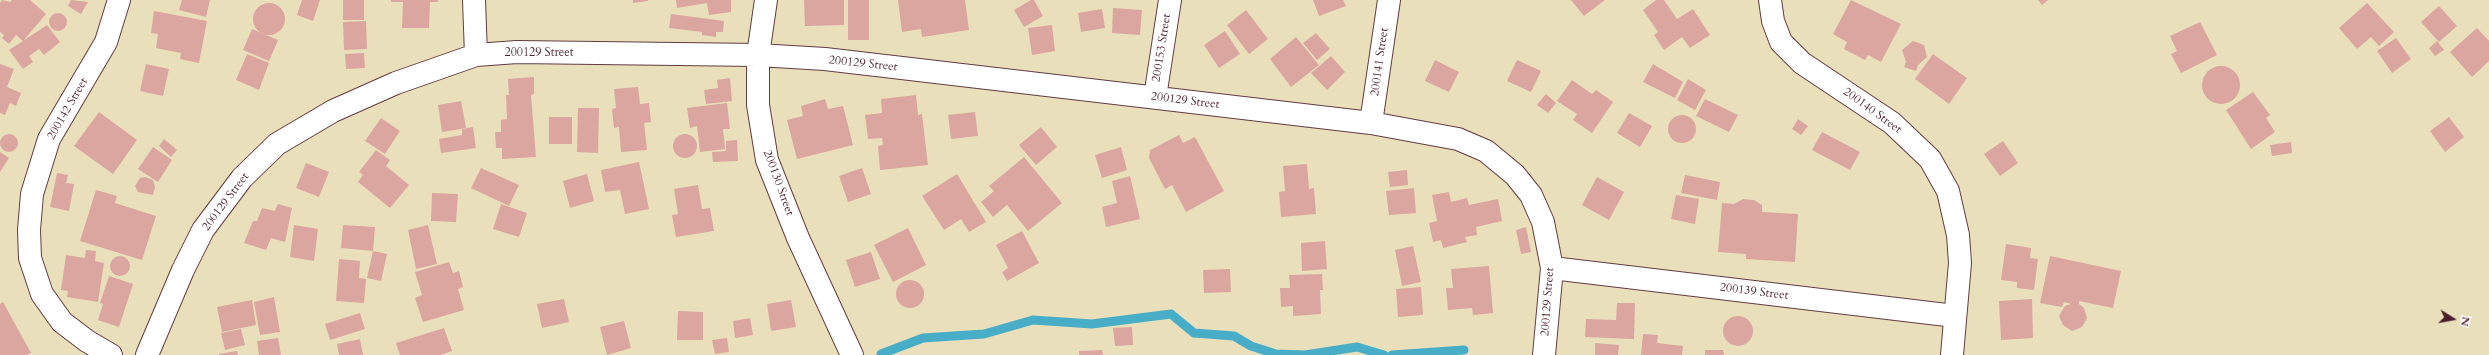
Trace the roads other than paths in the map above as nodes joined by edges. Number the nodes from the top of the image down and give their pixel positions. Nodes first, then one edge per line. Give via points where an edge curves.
1 (119, 0) edge
2 (474, 0) edge
3 (766, 0) edge
4 (1170, 0) edge
5 (1389, 0) edge
6 (1770, 0) edge
7 (476, 55) junction
8 (758, 56) junction
9 (1155, 97) junction
10 (1371, 123) junction
11 (1552, 268) junction
12 (1955, 316) junction
13 (111, 355) edge
14 (147, 355) edge
15 (852, 355) edge
16 (1544, 355) edge
17 (1952, 355) edge

1 - 13 street, 200142 Street via 106,42 49,139 32,194 29,230 30,258 42,294 62,322
2 - 7 street
3 - 8 street, 200130 Street
4 - 9 street, 200153 Street
5 - 10 street, 200141 Street
6 - 12 street, 200140 Street via 1773,21 1781,42 1802,63 1892,123 1930,159 1948,191 1958,235 1960,263
7 - 8 street, 200129 Street via 517,52
7 - 14 street, 200129 Street via 396,83 340,108 277,144 242,178 203,230
8 - 9 street, 200129 Street via 825,59
8 - 15 street, 200130 Street via 758,105 767,160 798,238
9 - 10 street, 200129 Street
10 - 11 street, 200129 Street via 1458,139 1486,151 1515,175 1531,195 1543,222
11 - 12 street, 200139 Street
11 - 16 street, 200129 Street
12 - 17 street, 200140 Street

